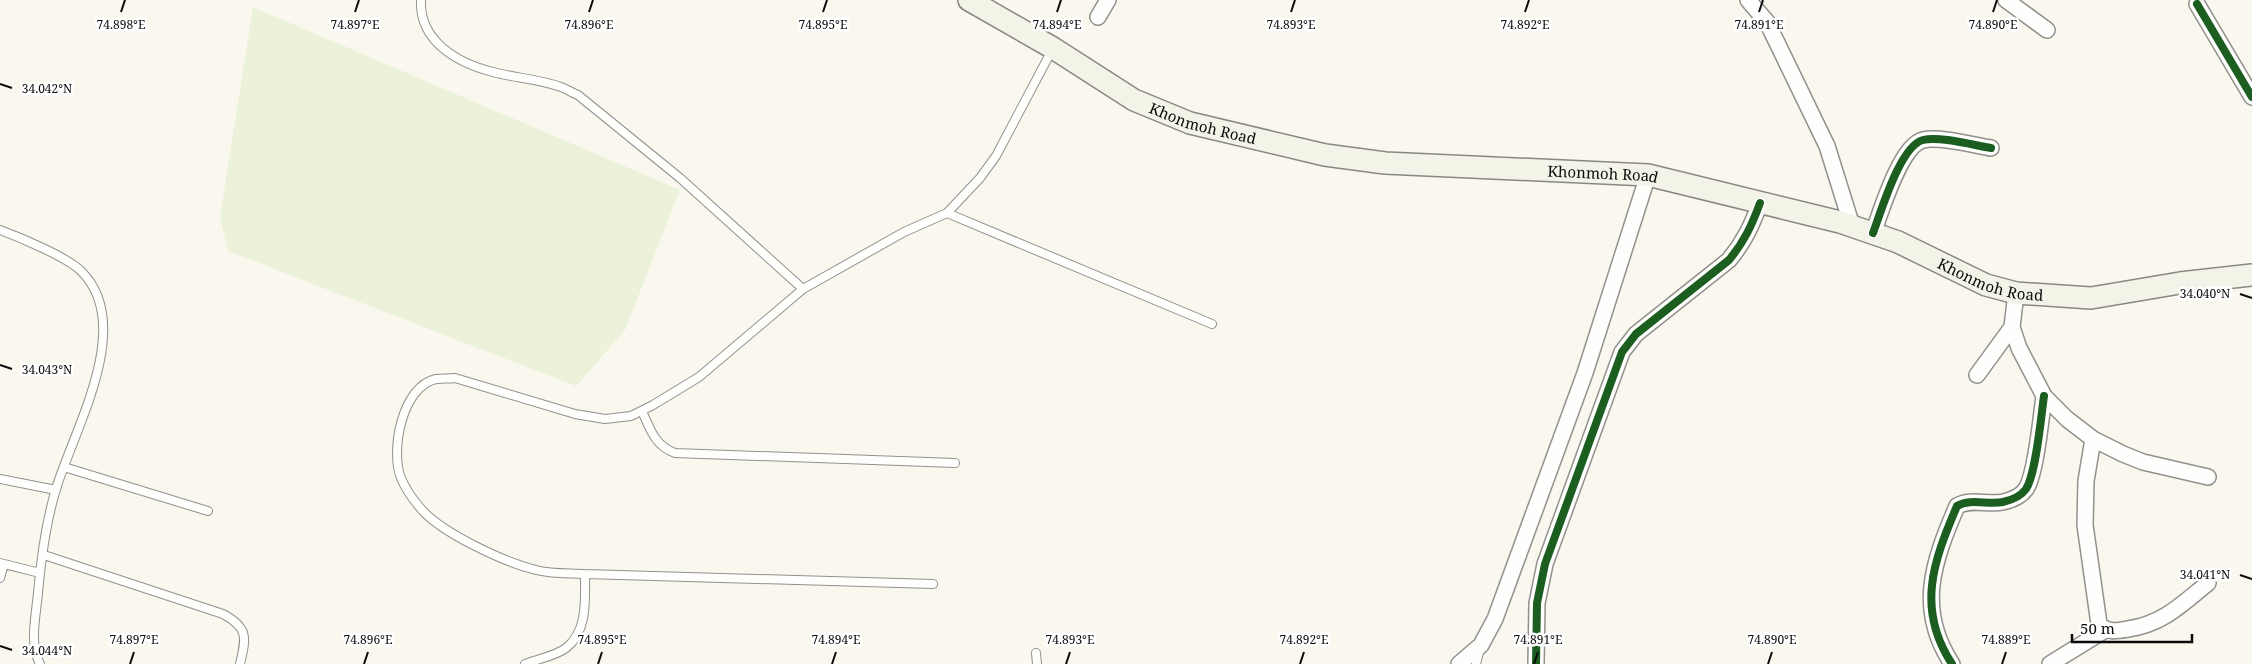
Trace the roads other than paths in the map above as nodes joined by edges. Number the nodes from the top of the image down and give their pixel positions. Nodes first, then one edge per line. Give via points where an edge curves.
1 (421, 0) edge
2 (969, 0) edge
3 (1108, 0) edge
4 (1748, 0) edge
5 (2006, 0) edge
6 (2197, 4) dead end
7 (1098, 17) dead end
8 (2047, 30) dead end
9 (1053, 48) junction
10 (2252, 96) edge
11 (1991, 148) dead end
12 (1648, 175) junction
13 (1760, 203) junction
14 (947, 213) junction
15 (1852, 226) junction
16 (0, 230) edge
17 (1872, 233) junction
18 (2252, 275) edge
19 (803, 289) junction
20 (2016, 293) junction
21 (1212, 324) dead end
22 (2012, 328) junction
23 (1977, 375) dead end
24 (2044, 396) junction
25 (642, 411) junction
26 (2094, 439) junction
27 (955, 464) dead end
28 (64, 467) junction
29 (2208, 477) dead end
30 (0, 479) edge
31 (56, 490) junction
32 (208, 511) dead end
33 (44, 555) junction
34 (2, 564) edge
35 (40, 573) junction
36 (585, 574) junction
37 (0, 578) edge
38 (2208, 583) dead end
39 (933, 584) dead end
40 (2105, 630) junction
41 (1481, 645) junction
42 (1036, 653) dead end
43 (40, 664) edge
44 (240, 664) edge
45 (525, 664) edge
46 (1037, 664) edge
47 (1459, 664) edge
48 (1476, 664) edge
49 (1536, 664) edge
50 (1952, 664) edge
51 (2050, 664) edge

1 - 19 lane via 423,24 435,43 492,72 561,86 578,96 680,178
2 - 9 main road, Khonmoh Road
3 - 7 street
4 - 15 street via 1767,22 1824,139
5 - 8 street
6 - 10 street
9 - 12 main road, Khonmoh Road via 1134,100 1190,123 1325,154 1385,163
9 - 14 lane via 996,156
11 - 17 street via 1931,140 1915,144 1901,163
12 - 13 main road, Khonmoh Road
12 - 41 street via 1585,373 1495,619
13 - 15 main road, Khonmoh Road
13 - 49 street via 1751,229 1729,260 1636,334 1622,352 1545,564 1537,603
14 - 19 lane via 904,232
14 - 21 lane
15 - 17 main road, Khonmoh Road
16 - 28 lane via 81,270 95,291 102,314 102,356 97,379
17 - 20 main road, Khonmoh Road via 1898,242 1986,285
18 - 20 main road, Khonmoh Road via 2091,298
19 - 25 lane via 699,377
20 - 22 street
22 - 23 street
22 - 24 street
24 - 26 street
24 - 50 street via 2032,474 2025,491 2004,502 1970,502 1957,506 1936,562 1930,584 1932,616
25 - 27 lane via 655,440 665,450 675,453
25 - 36 lane via 631,416 605,419 575,414 455,378 435,379 420,387 408,404 396,451 401,478 422,510 452,532 490,553 536,570
26 - 29 street via 2143,462
26 - 40 street via 2086,481 2085,525 2099,624
28 - 31 lane
28 - 32 lane
30 - 31 lane
31 - 33 lane
33 - 35 lane
33 - 44 lane via 223,614 243,628 245,636
34 - 35 lane
34 - 37 lane
35 - 43 lane via 34,640
36 - 39 lane
36 - 45 lane via 584,613 579,633 565,649
38 - 40 street via 2154,624
40 - 51 street
41 - 47 street
41 - 48 lane
42 - 46 lane

